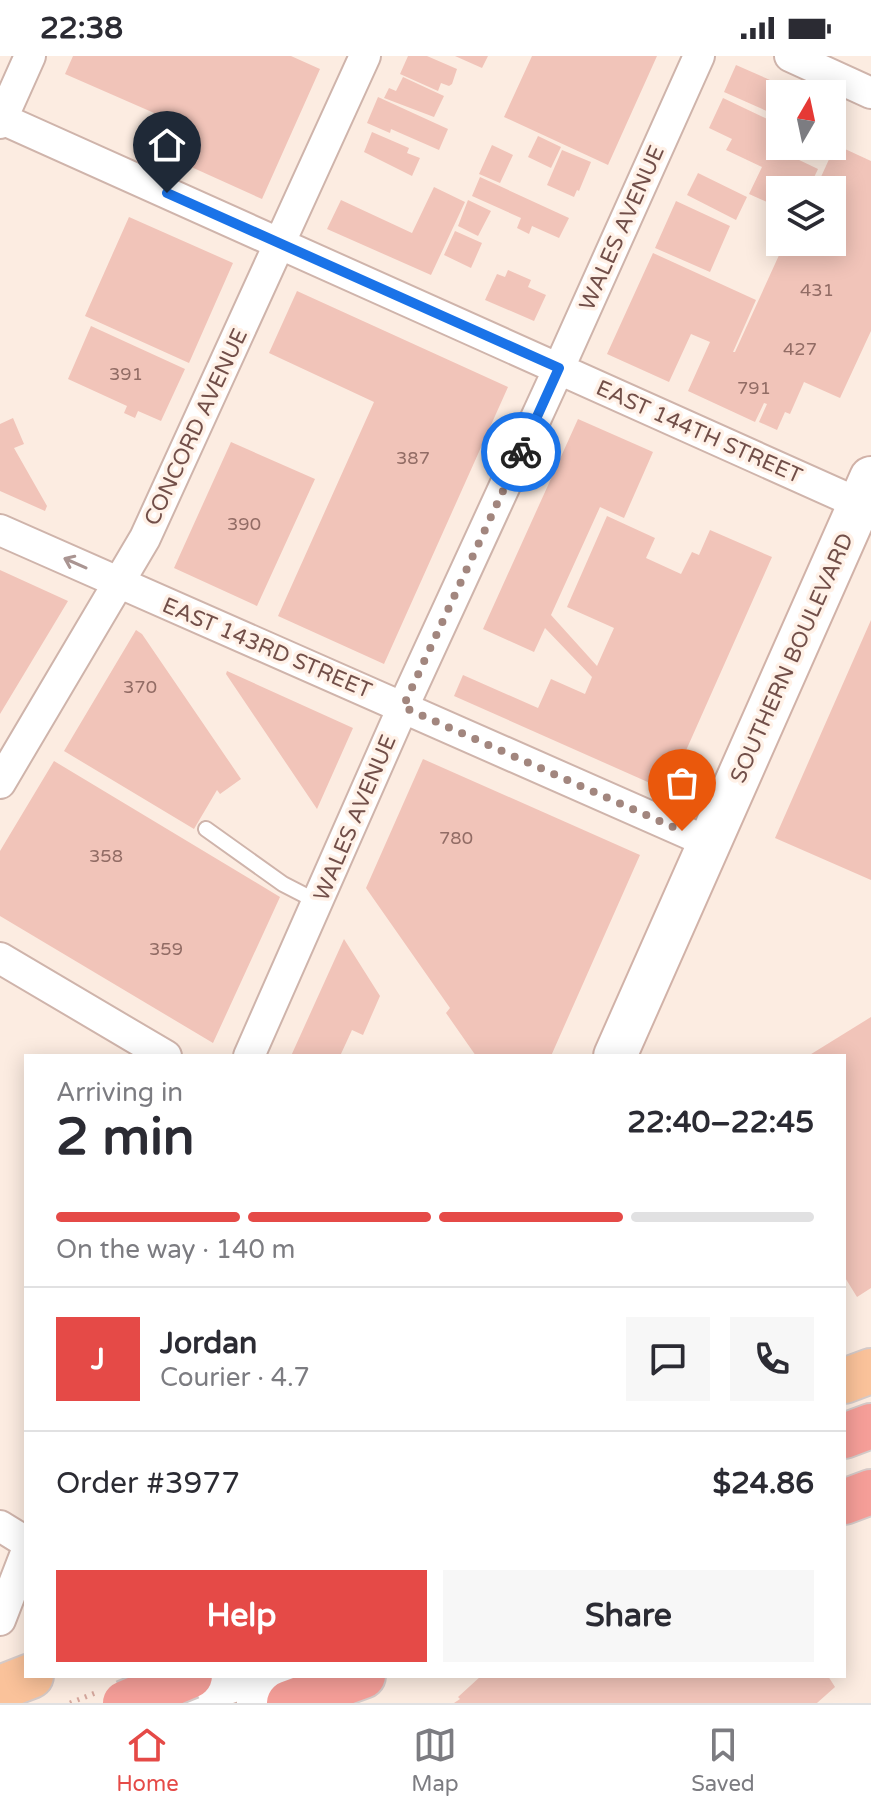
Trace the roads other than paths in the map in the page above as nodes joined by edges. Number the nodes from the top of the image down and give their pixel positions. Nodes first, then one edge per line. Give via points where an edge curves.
1 (30, 56) edge
2 (365, 56) edge
3 (699, 56) edge
4 (790, 56) edge
5 (871, 93) edge
6 (1, 121) edge
7 (281, 243) junction
8 (559, 368) junction
9 (867, 497) edge
10 (0, 530) edge
11 (119, 583) junction
12 (403, 707) junction
13 (0, 783) edge
14 (206, 829) dead end
15 (710, 843) junction
16 (318, 902) junction
17 (0, 958) edge
18 (163, 1054) edge
19 (250, 1054) edge
20 (616, 1054) edge
21 (871, 1371) edge
22 (846, 1380) edge
23 (871, 1426) edge
24 (846, 1435) edge
25 (871, 1448) edge
26 (846, 1456) edge
27 (871, 1480) edge
28 (846, 1489) edge
29 (871, 1492) edge
30 (846, 1501) edge
31 (0, 1526) edge
32 (24, 1541) edge
33 (24, 1558) edge
34 (0, 1620) edge
35 (26, 1678) edge
36 (237, 1678) edge
37 (318, 1678) edge
38 (358, 1678) edge
39 (0, 1688) edge
40 (182, 1691) edge
41 (125, 1703) edge
42 (258, 1703) edge
43 (289, 1703) edge

1 - 6 street
2 - 7 street, CONCORD AVENUE
3 - 8 street, WALES AVENUE
4 - 5 street
6 - 7 street, EAST 144TH STREET
7 - 8 street, EAST 144TH STREET
7 - 11 street, CONCORD AVENUE via 145,538
8 - 9 street, EAST 144TH STREET
8 - 12 street, WALES AVENUE
9 - 15 main road, SOUTHERN BOULEVARD
11 -> 10 street, EAST 143RD STREET
11 - 12 street, EAST 143RD STREET
11 - 13 street, CONCORD AVENUE
12 - 15 street, EAST 143RD STREET
12 - 16 street, WALES AVENUE
14 - 16 lane via 283,884
15 - 20 main road, SOUTHERN BOULEVARD
16 - 19 street, WALES AVENUE
17 - 18 street
21 - 22 main road
23 - 24 highway
25 - 26 main road
27 - 28 main road
29 - 30 highway
31 - 32 street
33 - 34 street
35 - 39 main road
36 - 40 main road
37 - 42 main road
38 - 43 highway
40 - 41 highway, bridge

